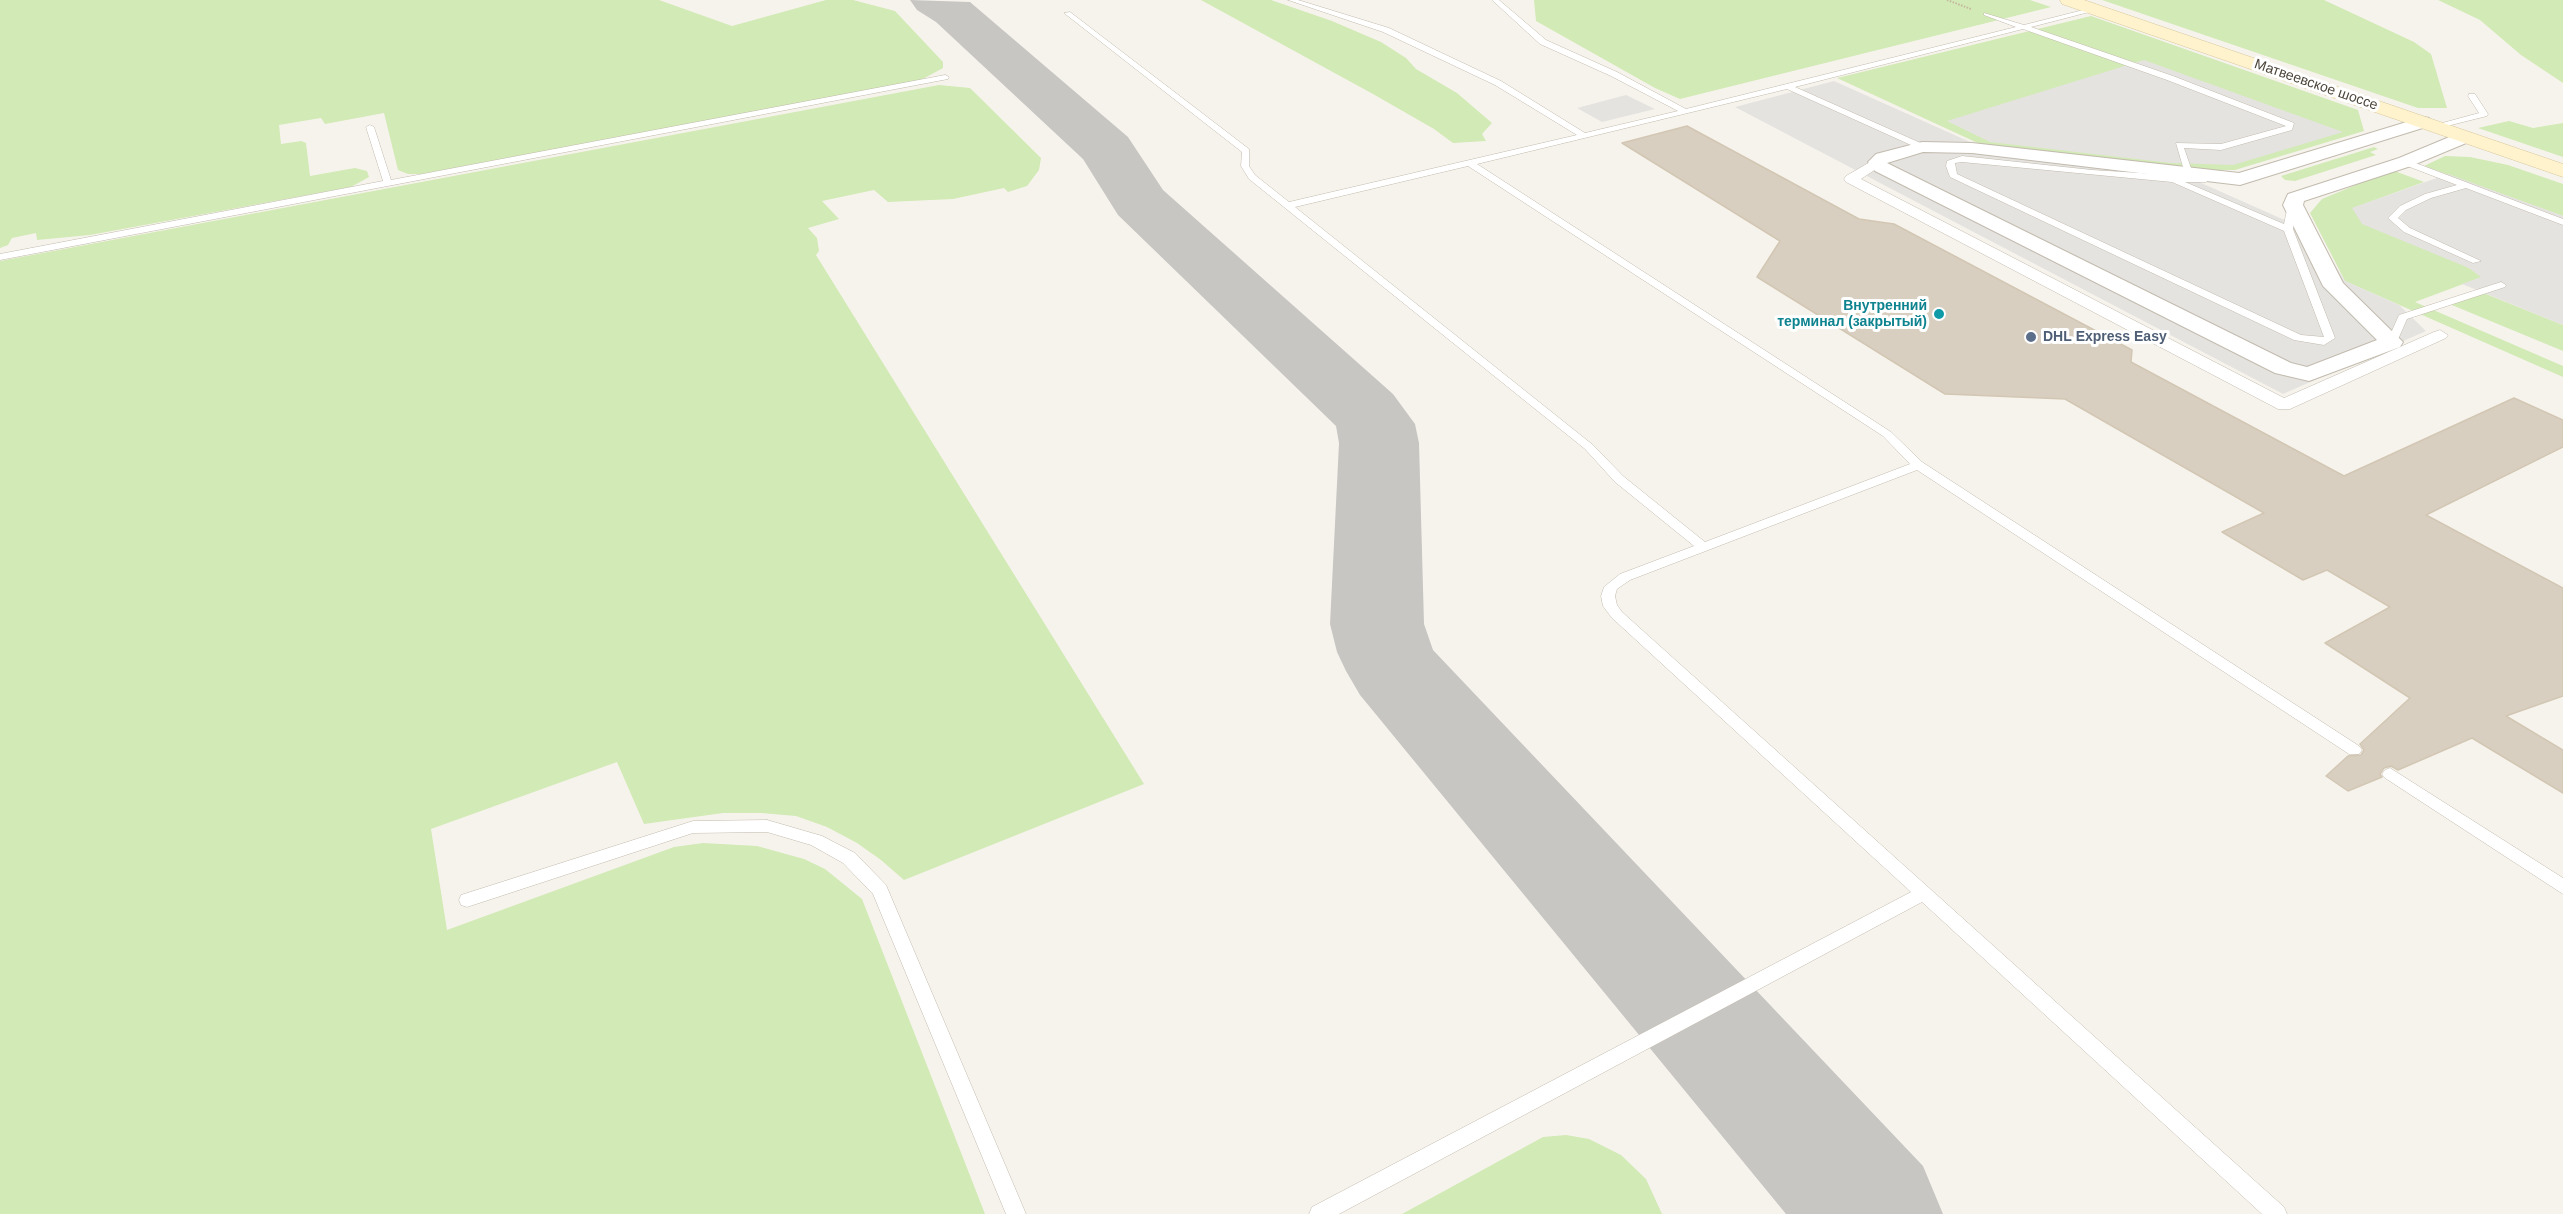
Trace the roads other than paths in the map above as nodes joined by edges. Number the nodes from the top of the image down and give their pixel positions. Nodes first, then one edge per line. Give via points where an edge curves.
1 (1291, 0) edge
2 (1495, 0) edge
3 (2068, 0) edge
4 (2095, 9) junction
5 (1068, 13) dead end
6 (1986, 14) dead end
7 (2026, 27) junction
8 (945, 77) dead end
9 (1787, 86) junction
10 (2472, 96) dead end
11 (1685, 111) junction
12 (2431, 125) junction
13 (370, 127) dead end
14 (1581, 134) junction
15 (2465, 137) junction
16 (1922, 147) junction
17 (1468, 162) junction
18 (1877, 162) junction
19 (2405, 162) junction
20 (2563, 171) edge
21 (2180, 176) junction
22 (388, 183) junction
23 (2468, 185) junction
24 (2293, 205) junction
25 (1286, 206) junction
26 (2563, 222) edge
27 (2288, 229) junction
28 (0, 257) edge
29 (2476, 261) dead end
30 (2501, 285) dead end
31 (2440, 335) dead end
32 (2392, 342) junction
33 (1918, 465) junction
34 (1704, 547) junction
35 (2354, 750) dead end
36 (2390, 774) dead end
37 (2563, 887) edge
38 (1923, 893) junction
39 (467, 900) dead end
40 (1016, 1214) edge
41 (1319, 1214) edge
42 (2277, 1214) edge

1 - 14 lane via 1395,34 1498,83
2 - 11 lane via 1543,42
3 - 4 main road, Матвеевское шоссе
4 - 7 lane
4 - 12 main road, Матвеевское шоссе
5 - 25 lane via 1246,151 1245,166 1252,177
6 - 7 lane
7 - 9 lane
7 - 21 lane via 2291,125 2221,147 2178,145
8 - 22 lane
9 - 11 lane
9 - 16 lane
10 - 12 lane via 2484,114
11 - 14 lane
12 - 15 main road, Матвеевское шоссе
12 - 21 street via 2244,178
13 - 22 lane
14 - 17 lane
15 - 19 street
15 - 20 main road, Матвеевское шоссе
16 - 18 street
16 - 21 street via 1972,148
17 - 25 lane
17 - 33 lane via 1887,434
18 - 31 street via 1851,179 2284,405
18 - 32 street via 2290,371 2315,373
19 - 23 lane
19 - 24 street via 2300,195
21 - 27 lane
21 - 27 lane via 1962,159 1951,160 1950,166 1953,175 1996,196 2298,338 2324,342 2330,338
22 - 28 lane
23 - 26 lane
23 - 29 lane via 2428,196 2403,208 2393,218 2407,230
24 - 27 lane
24 - 32 street via 2334,286
25 - 34 lane via 1589,447 1619,479
30 - 32 lane via 2403,317
33 - 34 lane
33 - 35 lane
34 - 38 lane via 1625,577 1611,587 1610,606
36 - 37 lane
38 - 41 lane
38 - 42 lane
39 - 40 lane via 693,828 767,826 816,840 849,858 880,890

